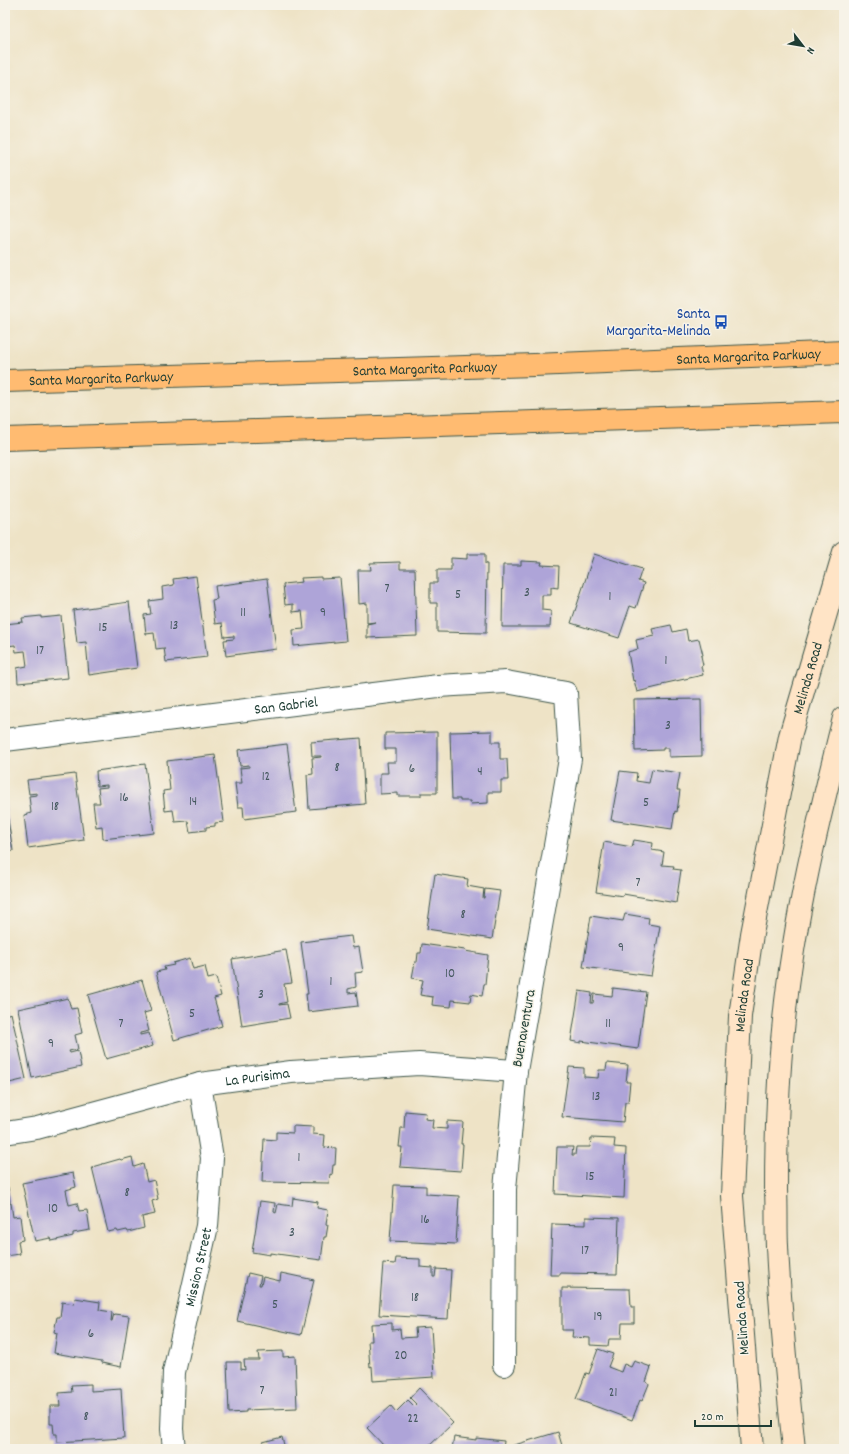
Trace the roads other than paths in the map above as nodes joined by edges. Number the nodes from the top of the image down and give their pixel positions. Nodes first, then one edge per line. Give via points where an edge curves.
1 (844, 352) edge
2 (5, 382) edge
3 (844, 412) edge
4 (5, 439) edge
5 (844, 552) edge
6 (566, 693) joint
7 (844, 718) edge
8 (5, 740) edge
9 (516, 1071) junction
10 (200, 1084) junction
11 (5, 1133) edge
12 (504, 1365) dead end
13 (174, 1449) edge
14 (752, 1449) edge
15 (794, 1449) edge

1 - 2 main road, Santa Margarita Parkway
3 - 4 main road
5 - 14 main road, Melinda Road via 790,736 752,934 740,1016 732,1196
6 - 8 street, San Gabriel via 506,682 438,686
6 - 9 street, Buenaventura via 570,759
7 - 15 main road via 805,883 784,1018 776,1133 777,1244
9 - 10 street, La Purisima via 419,1064 291,1072
9 - 12 street, Buenaventura via 505,1189
10 - 11 street, La Purisima via 37,1128
10 - 13 street, Mission Street via 212,1158 207,1226 174,1372

